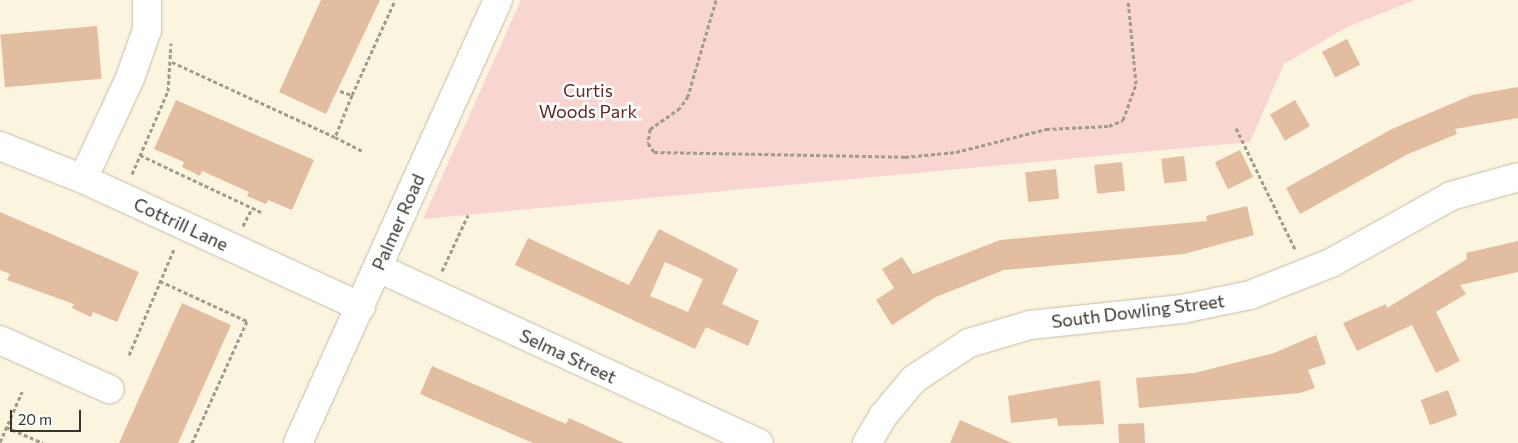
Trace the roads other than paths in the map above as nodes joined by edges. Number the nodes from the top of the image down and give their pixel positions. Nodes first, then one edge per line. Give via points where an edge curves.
1 (147, 0) edge
2 (498, 0) edge
3 (0, 146) edge
4 (1518, 177) edge
5 (83, 179) junction
6 (378, 268) junction
7 (361, 307) junction
8 (0, 340) edge
9 (110, 389) dead end
10 (298, 443) edge
11 (759, 443) edge
12 (867, 443) edge

1 - 5 street via 147,30 130,78
2 - 6 street, Palmer Road
3 - 5 street, Cottrill Lane
4 - 12 street, South Dowling Street via 1450,196 1331,263 1250,295 1182,310 1030,325 969,343 914,380 883,416
5 - 7 street, Cottrill Lane
6 - 7 street, Palmer Road
6 - 11 street, Selma Street
7 - 10 street, Palmer Road
8 - 9 street

